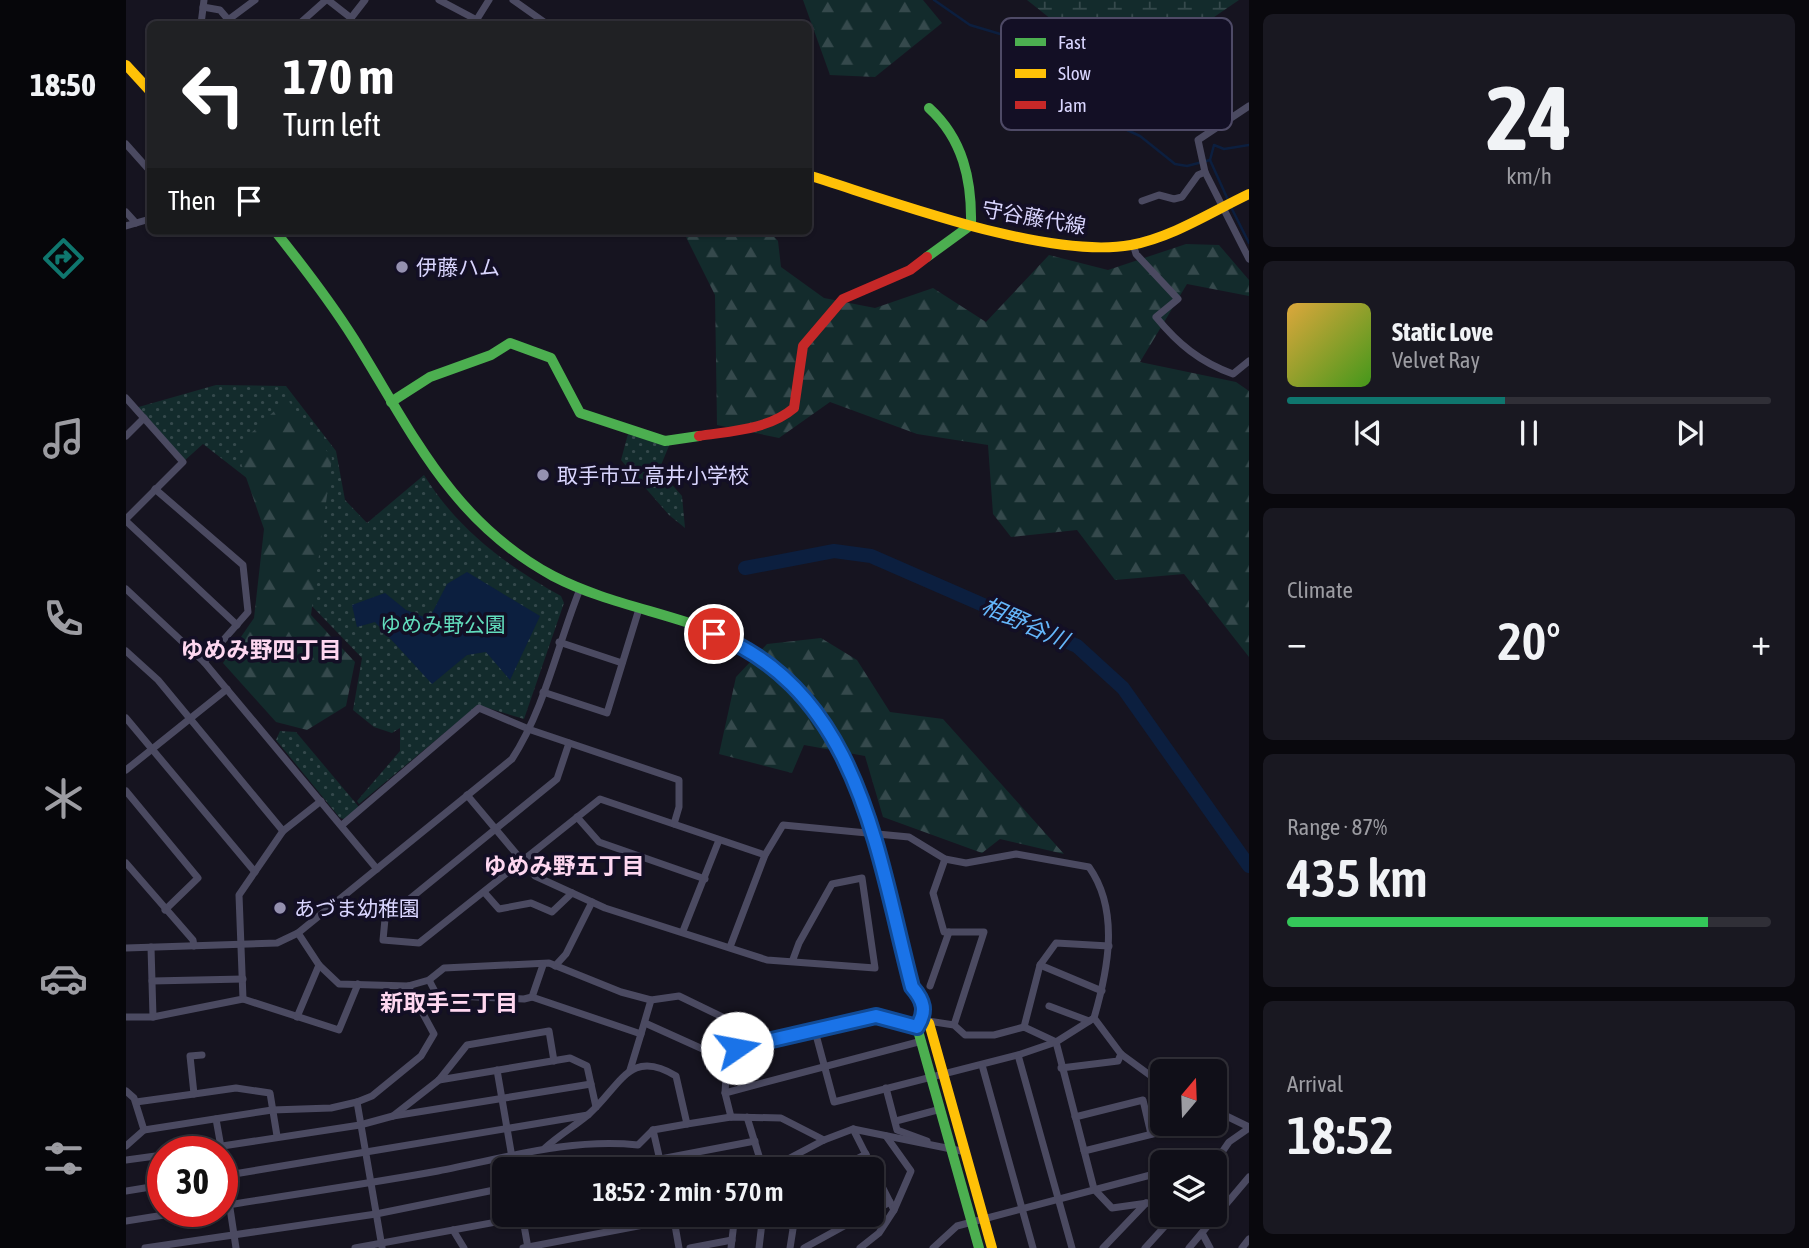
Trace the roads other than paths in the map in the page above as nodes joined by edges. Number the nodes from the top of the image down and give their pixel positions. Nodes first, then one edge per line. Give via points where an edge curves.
1 (255, 0) edge
2 (327, 0) edge
3 (365, 0) edge
4 (439, 0) edge
5 (489, 0) edge
6 (513, 0) edge
7 (204, 4) edge
8 (229, 21) edge
9 (231, 21) edge
10 (302, 21) edge
11 (352, 21) edge
12 (472, 21) edge
13 (475, 21) edge
14 (543, 21) edge
15 (126, 65) edge
16 (147, 88) edge
17 (1249, 106) edge
18 (929, 108) dead end
19 (1232, 117) edge
20 (1213, 130) edge
21 (126, 144) edge
22 (147, 168) edge
23 (1204, 169) junction
24 (812, 176) edge
25 (1249, 194) edge
26 (1142, 201) dead end
27 (1227, 204) junction
28 (126, 212) edge
29 (147, 220) edge
30 (136, 223) junction
31 (971, 225) junction
32 (126, 226) edge
33 (278, 235) edge
34 (1133, 244) junction
35 (1249, 259) edge
36 (1249, 361) edge
37 (126, 398) edge
38 (391, 402) junction
39 (144, 418) junction
40 (126, 436) edge
41 (155, 489) junction
42 (126, 520) edge
43 (126, 589) edge
44 (580, 589) junction
45 (639, 609) junction
46 (237, 625) junction
47 (559, 642) junction
48 (126, 651) edge
49 (204, 662) junction
50 (622, 663) junction
51 (227, 689) junction
52 (543, 692) junction
53 (126, 718) edge
54 (190, 719) junction
55 (531, 730) junction
56 (569, 743) junction
57 (153, 750) junction
58 (126, 770) edge
59 (126, 791) edge
60 (467, 795) junction
61 (321, 801) junction
62 (577, 817) junction
63 (674, 824) junction
64 (342, 825) junction
65 (495, 829) junction
66 (283, 831) junction
67 (872, 833) junction
68 (719, 840) junction
69 (765, 855) junction
70 (945, 859) junction
71 (522, 861) junction
72 (126, 863) edge
73 (377, 869) junction
74 (255, 872) junction
75 (705, 879) junction
76 (484, 891) junction
77 (572, 893) junction
78 (592, 902) junction
79 (165, 910) junction
80 (683, 931) junction
81 (949, 932) junction
82 (298, 933) junction
83 (242, 945) junction
84 (194, 946) junction
85 (1109, 946) junction
86 (151, 947) junction
87 (730, 947) junction
88 (126, 948) edge
89 (792, 962) junction
90 (319, 965) junction
91 (543, 965) junction
92 (1040, 965) junction
93 (555, 966) junction
94 (243, 979) junction
95 (429, 980) junction
96 (152, 981) junction
97 (358, 984) junction
98 (408, 986) junction
99 (930, 986) dead end
100 (1102, 991) junction
101 (532, 997) junction
102 (243, 999) junction
103 (652, 1000) junction
104 (1049, 1006) dead end
105 (126, 1017) edge
106 (153, 1017) junction
107 (297, 1017) junction
108 (927, 1019) junction
109 (1091, 1020) junction
110 (645, 1023) junction
111 (954, 1025) junction
112 (917, 1027) junction
113 (1024, 1027) junction
114 (815, 1031) junction
115 (641, 1034) junction
116 (922, 1041) junction
117 (1056, 1042) junction
118 (737, 1048) junction
119 (1121, 1054) junction
120 (202, 1055) dead end
121 (1018, 1055) junction
122 (727, 1060) junction
123 (554, 1061) junction
124 (982, 1065) junction
125 (824, 1067) junction
126 (1061, 1068) junction
127 (497, 1070) junction
128 (630, 1070) junction
129 (944, 1075) junction
130 (1150, 1075) edge
131 (931, 1078) junction
132 (439, 1080) junction
133 (591, 1084) junction
134 (886, 1088) junction
135 (126, 1091) edge
136 (725, 1093) junction
137 (194, 1094) junction
138 (501, 1098) junction
139 (135, 1100) junction
140 (357, 1102) junction
141 (126, 1105) edge
142 (596, 1107) junction
143 (941, 1109) junction
144 (272, 1110) junction
145 (588, 1115) junction
146 (393, 1116) junction
147 (731, 1116) junction
148 (1227, 1116) edge
149 (1075, 1117) junction
150 (747, 1118) junction
151 (216, 1119) junction
152 (896, 1121) junction
153 (687, 1124) junction
154 (360, 1125) junction
155 (1249, 1128) edge
156 (506, 1129) junction
157 (853, 1129) junction
158 (144, 1130) junction
159 (653, 1130) junction
160 (1150, 1130) edge
161 (1150, 1134) edge
162 (219, 1136) edge
163 (277, 1136) junction
164 (887, 1136) junction
165 (824, 1140) junction
166 (755, 1141) junction
167 (927, 1141) dead end
168 (126, 1146) edge
169 (238, 1147) edge
170 (545, 1148) junction
171 (952, 1150) junction
172 (1224, 1150) edge
173 (1084, 1151) junction
174 (966, 1152) junction
175 (365, 1154) junction
176 (866, 1154) junction
177 (147, 1157) edge
178 (512, 1157) joint
179 (658, 1157) edge
180 (674, 1157) edge
181 (760, 1157) edge
182 (792, 1157) edge
183 (860, 1157) edge
184 (867, 1157) edge
185 (126, 1160) edge
186 (492, 1161) edge
187 (238, 1173) edge
188 (1150, 1175) edge
189 (1249, 1177) edge
190 (370, 1183) junction
191 (147, 1188) edge
192 (1094, 1189) junction
193 (492, 1190) edge
194 (126, 1191) edge
195 (884, 1193) edge
196 (1058, 1200) junction
197 (890, 1202) junction
198 (1146, 1202) junction
199 (1150, 1202) edge
200 (238, 1203) edge
201 (884, 1205) edge
202 (1020, 1209) junction
203 (894, 1210) junction
204 (376, 1214) junction
205 (147, 1218) edge
206 (984, 1219) junction
207 (126, 1221) edge
208 (492, 1222) edge
209 (972, 1222) junction
210 (232, 1227) edge
211 (525, 1227) edge
212 (626, 1227) edge
213 (675, 1227) edge
214 (761, 1227) edge
215 (792, 1227) edge
216 (842, 1227) edge
217 (1164, 1227) edge
218 (1205, 1229) junction
219 (453, 1230) junction
220 (234, 1235) junction
221 (1249, 1239) edge
222 (732, 1244) edge
223 (382, 1246) edge
224 (1208, 1247) edge
225 (145, 1248) edge
226 (236, 1248) edge
227 (355, 1248) edge
228 (464, 1248) edge
229 (523, 1248) edge
230 (528, 1248) edge
231 (679, 1248) edge
232 (690, 1248) edge
233 (759, 1248) edge
234 (790, 1248) edge
235 (804, 1248) edge
236 (860, 1248) edge
237 (933, 1248) edge
238 (979, 1248) edge
239 (992, 1248) edge
240 (1033, 1248) edge
241 (1072, 1248) edge
242 (1103, 1248) edge
243 (1145, 1248) edge
244 (1189, 1248) edge
245 (1242, 1248) edge

1 - 9 street
2 - 10 street
2 - 11 street
3 - 11 street
4 - 12 street
5 - 13 street
6 - 14 street
7 - 8 street
15 - 16 street
17 - 19 street
18 - 31 street via 946,123 964,164 972,192
20 - 23 street via 1198,140
21 - 22 street
23 - 26 street via 1182,197 1158,195
23 - 27 street
24 - 31 street, 守谷藤代線
25 - 27 street, 守谷藤代線
27 - 34 street, 守谷藤代線
27 - 35 street
28 - 30 street
29 - 30 street
30 - 32 street
31 - 34 street, 守谷藤代線 via 1094,247
31 - 38 street via 910,270 843,299 803,346 794,408 781,419 665,441 580,413 551,358 510,343 491,355 430,377
33 - 38 street via 303,264
34 - 36 street via 1136,254 1178,299 1156,317 1175,341 1195,357 1233,374
37 - 39 street
38 - 44 street via 446,487 473,517 536,566
39 - 40 street
39 - 41 street via 183,462
41 - 42 street
41 - 46 street via 243,565 248,612
42 - 46 street
43 - 49 street
44 - 45 street
44 - 47 street
45 - 50 street
45 - 67 street via 731,640 791,681 833,734
46 - 49 street
47 - 50 street
47 - 52 street
48 - 54 street
49 - 51 street
50 - 52 street via 607,713
51 - 54 street
51 - 61 street
52 - 55 street
53 - 57 street
54 - 57 street
54 - 66 street
55 - 56 street
55 - 60 street via 512,759
55 - 64 street via 479,708
56 - 63 street via 679,780
56 - 65 street via 557,779
57 - 58 street
57 - 74 street
59 - 79 street via 198,878
60 - 65 street
60 - 73 street
61 - 64 street
61 - 66 street
62 - 63 street via 600,799
62 - 71 street
62 - 75 street via 599,842
63 - 68 street
64 - 73 street
65 - 71 street
65 - 76 street via 385,919 383,940 419,943
66 - 74 street
67 - 69 street via 783,825
67 - 70 street via 909,837
67 - 108 street via 912,987 923,1002
68 - 69 street
68 - 75 street
69 - 87 street
70 - 81 street via 933,893 944,932
70 - 85 street via 966,863 1016,854 1089,867 1100,882
71 - 76 street
71 - 77 street via 535,876
72 - 79 street
73 - 82 street
74 - 83 street via 239,895
75 - 80 street
76 - 77 street via 499,909 531,903 552,912
77 - 78 street
78 - 80 street
78 - 93 street via 566,954
79 - 84 street
80 - 87 street
81 - 99 street
81 - 111 street via 984,932
82 - 83 street via 277,943
82 - 90 street
83 - 84 street
83 - 94 street
84 - 86 street
85 - 92 street via 1056,943
85 - 100 street
86 - 88 street
86 - 96 street
87 - 89 street via 767,961
89 - 89 street via 875,968 862,878 832,884
90 - 97 street via 339,984
90 - 107 street
91 - 93 street
91 - 95 street via 444,968
91 - 101 street
92 - 100 street
92 - 113 street
93 - 103 street
94 - 96 street
94 - 102 street
95 - 98 street
95 - 101 street via 441,1003 456,996
96 - 106 street
97 - 98 street
97 - 107 street via 339,1030
98 - 140 street via 435,1034 421,1056 372,1096
100 - 109 street
101 - 115 street
102 - 106 street
102 - 107 street
103 - 110 street
103 - 118 street via 679,996 741,1026
104 - 109 street
105 - 106 street
108 - 111 street
108 - 112 street
108 - 129 street
109 - 117 street
109 - 119 street
110 - 115 street
110 - 122 street
111 - 113 street via 965,1035 994,1035
112 - 114 street via 876,1016
112 - 116 street
113 - 117 street
114 - 118 street
114 - 125 street
115 - 128 street
116 - 125 street
116 - 131 street
117 - 121 street
117 - 126 street
118 - 122 street
119 - 126 street via 1118,1061
119 - 130 street
120 - 137 street via 190,1056
121 - 124 street
121 - 196 street
122 - 136 street
123 - 127 street
123 - 132 street via 549,1031 494,1040 467,1045
123 - 133 street via 570,1058 587,1066
124 - 129 street
124 - 202 street
125 - 134 street via 834,1102
125 - 136 street
126 - 149 street
127 - 132 street
127 - 138 street
128 - 142 street
128 - 153 street via 659,1065 676,1076
129 - 131 street
129 - 174 street
131 - 134 street
131 - 143 street
132 - 146 street
133 - 138 street
133 - 142 street
134 - 152 street
135 - 139 street
136 - 147 street
137 - 139 street
137 - 144 street via 236,1088 270,1093
138 - 146 street
138 - 156 street
139 - 141 street
139 - 158 street
140 - 144 street via 331,1108
140 - 154 street
142 - 145 street
143 - 152 street
143 - 171 street
144 - 151 street
144 - 163 street
145 - 156 street
145 - 170 street
146 - 154 street
147 - 150 street
147 - 153 street
148 - 155 street
149 - 160 street via 1143,1100
149 - 173 street
150 - 165 street via 781,1118
150 - 166 street
151 - 158 street
151 - 162 street
152 - 167 street via 897,1130
153 - 159 street
154 - 163 street
154 - 175 street
155 - 172 street
156 - 175 street
156 - 178 street
157 - 164 street
157 - 165 street
157 - 176 street
158 - 168 street
159 - 170 street via 638,1145 600,1141
159 - 179 street
161 - 173 street
163 - 169 street
164 - 171 street
164 - 203 street via 911,1171
165 - 182 street
166 - 180 street
166 - 181 street
170 - 178 street
171 - 174 street
171 - 209 street
173 - 192 street
174 - 206 street
175 - 187 street
175 - 190 street
176 - 183 street
176 - 184 street
177 - 185 street
186 - 190 street
188 - 192 street
189 - 218 street
190 - 200 street
190 - 204 street
191 - 194 street
192 - 196 street
192 - 198 street via 1112,1208
193 - 204 street
195 - 197 street
196 - 202 street
196 - 241 street
197 - 201 street
197 - 203 street
198 - 199 street
198 - 242 street
202 - 206 street
202 - 240 street
203 - 236 street via 879,1233
204 - 220 street
204 - 223 street
205 - 207 street
206 - 209 street
206 - 239 street
208 - 219 street
209 - 237 street via 957,1226
209 - 238 street
210 - 220 street
211 - 230 street
212 - 230 street
213 - 231 street
214 - 233 street
215 - 234 street
216 - 235 street
217 - 243 street
218 - 224 street
218 - 244 street
219 - 223 street
219 - 228 street
220 - 225 street
220 - 226 street
221 - 245 street
222 - 232 street
223 - 227 street
229 - 230 street

